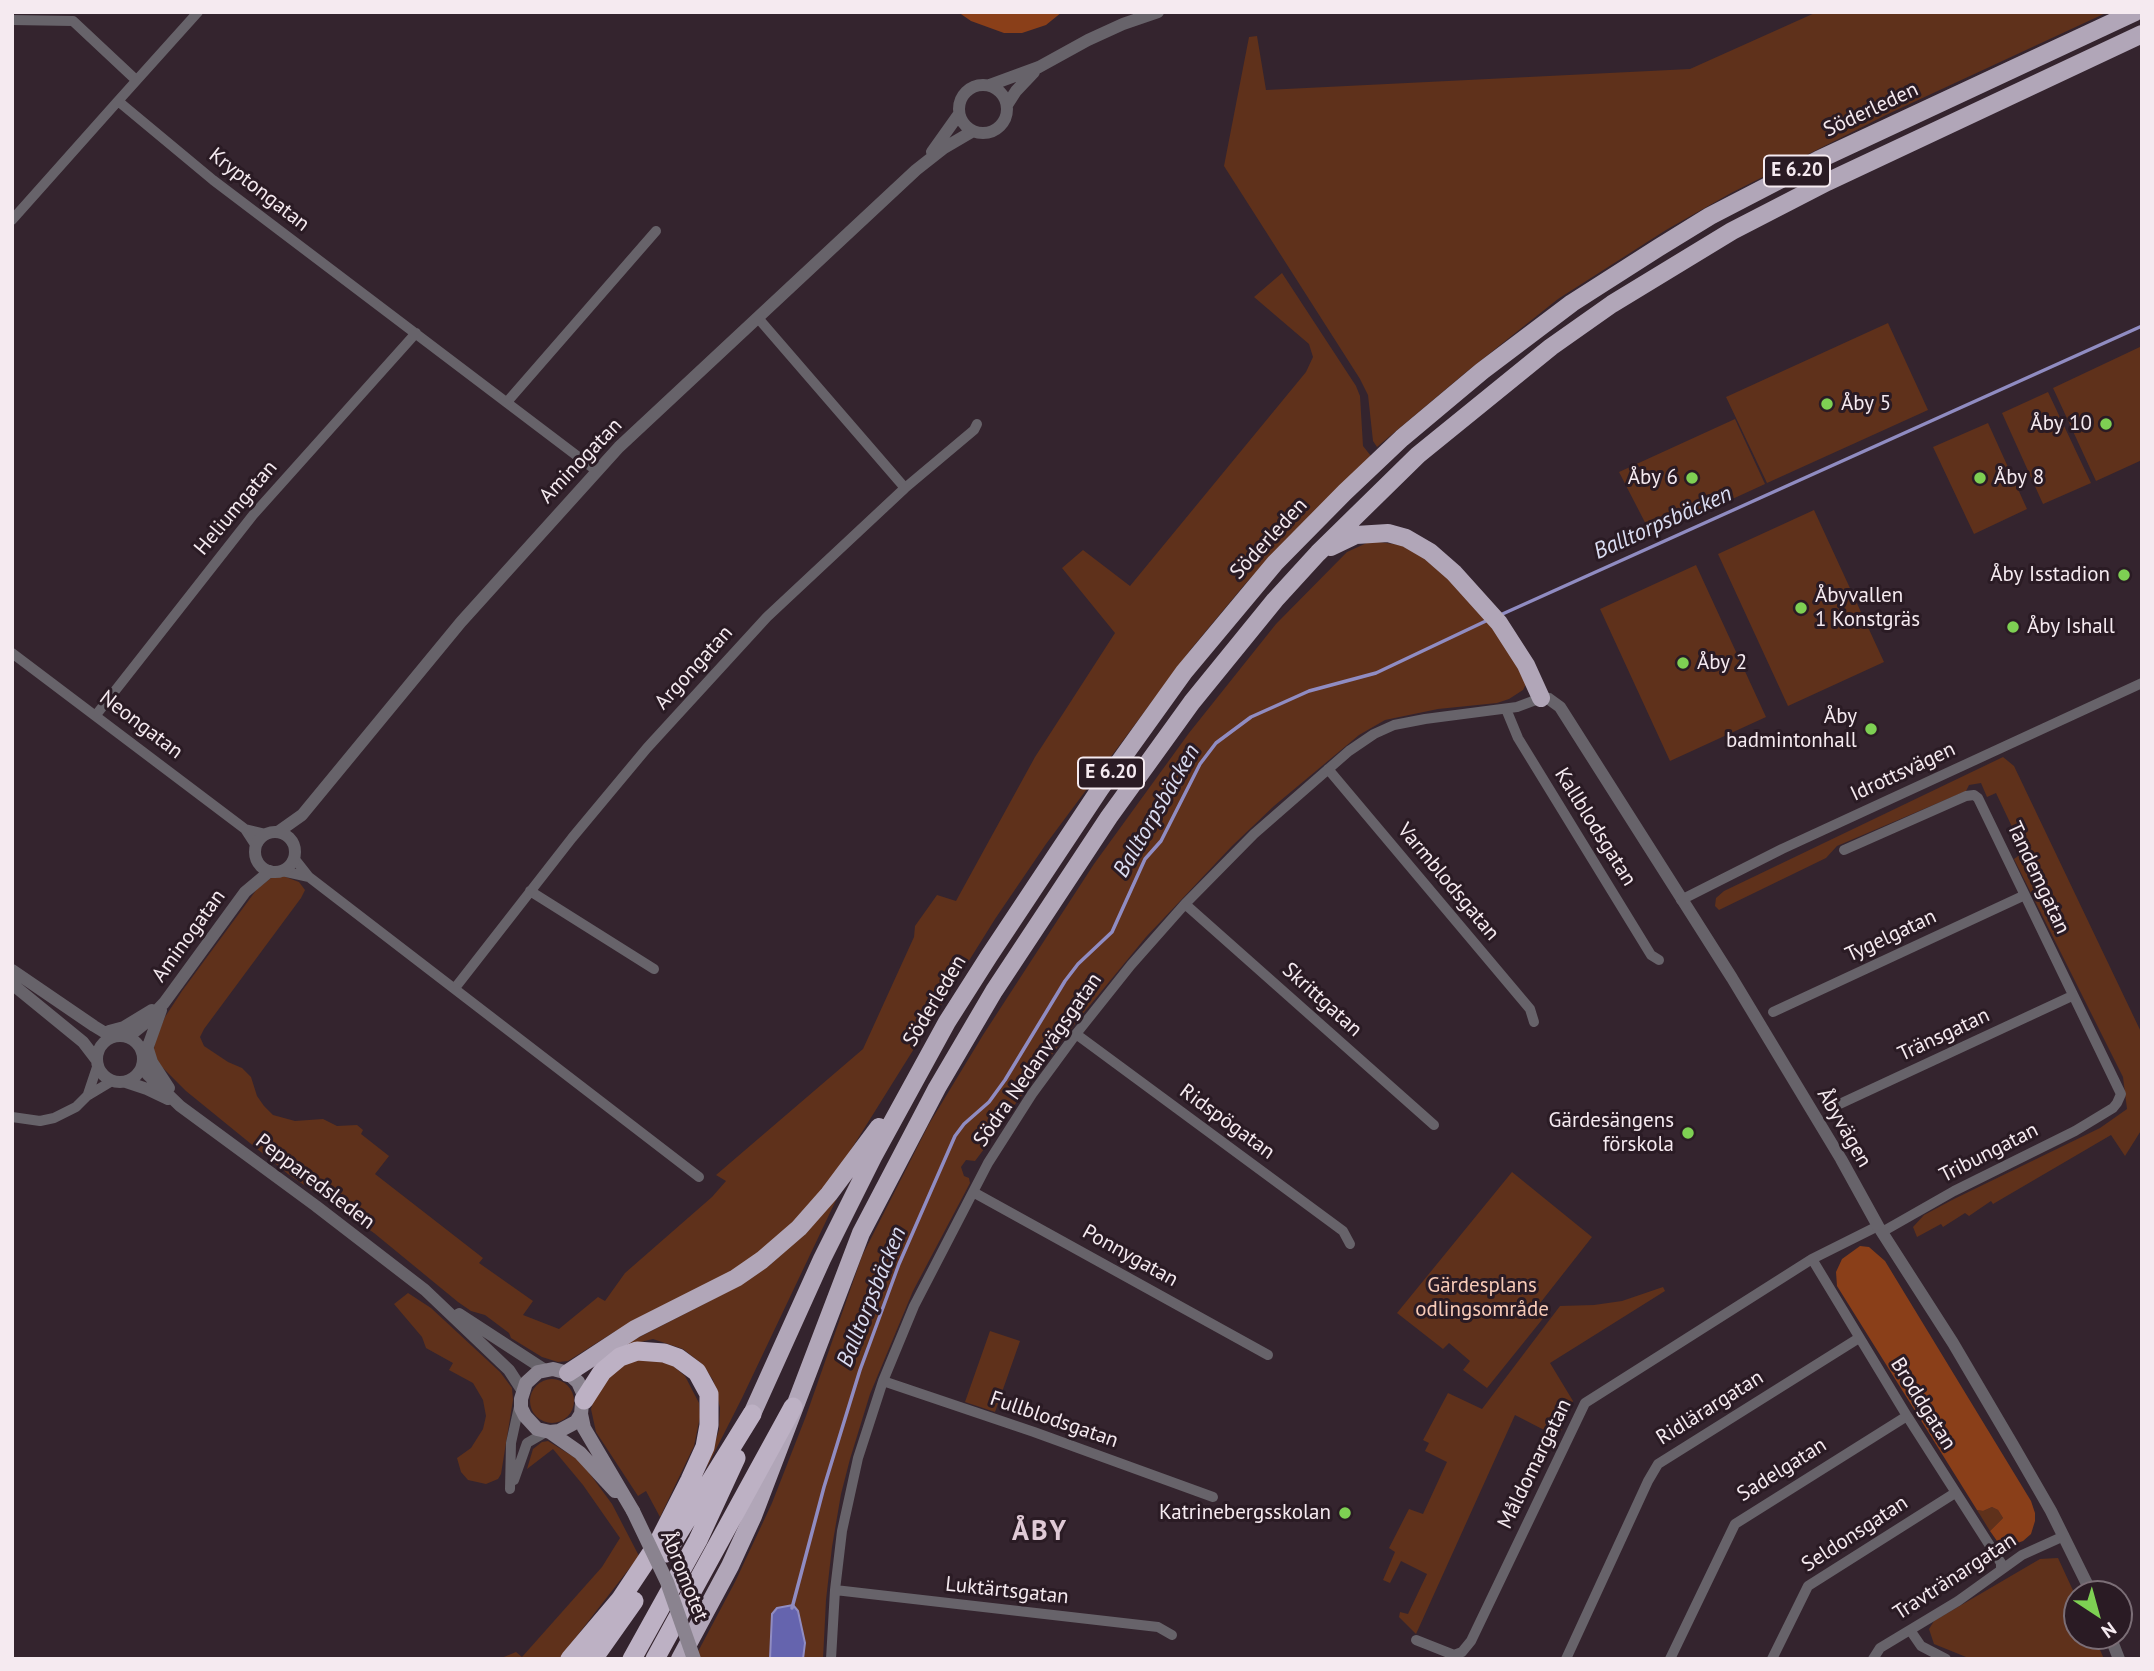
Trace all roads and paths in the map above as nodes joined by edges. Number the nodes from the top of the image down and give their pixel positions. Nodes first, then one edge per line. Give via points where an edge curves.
1 (198, 12) edge
2 (1158, 12) edge
3 (2135, 12) edge
4 (12, 20) edge
5 (2142, 34) edge
6 (1039, 67) junction
7 (136, 80) junction
8 (990, 85) junction
9 (118, 101) junction
10 (1007, 105) junction
11 (959, 114) junction
12 (973, 131) junction
13 (921, 166) junction
14 (12, 220) edge
15 (656, 231) dead end
16 (758, 318) junction
17 (416, 333) junction
18 (507, 402) junction
19 (977, 424) dead end
20 (597, 471) junction
21 (905, 488) junction
22 (1318, 553) junction
23 (12, 653) edge
24 (2142, 683) edge
25 (1542, 698) junction
26 (1506, 709) junction
27 (96, 715) junction
28 (1328, 769) junction
29 (302, 815) junction
30 (245, 829) junction
31 (272, 833) junction
32 (1844, 850) dead end
33 (256, 852) junction
34 (294, 852) junction
35 (276, 871) junction
36 (309, 877) junction
37 (530, 891) junction
38 (245, 892) junction
39 (2025, 895) junction
40 (1681, 900) junction
41 (1185, 904) junction
42 (1659, 960) dead end
43 (654, 969) dead end
44 (12, 970) edge
45 (12, 984) edge
46 (455, 988) junction
47 (2072, 996) junction
48 (164, 1003) junction
49 (1773, 1012) dead end
50 (1534, 1022) dead end
51 (109, 1034) junction
52 (1076, 1034) junction
53 (128, 1037) junction
54 (147, 1046) junction
55 (97, 1063) junction
56 (143, 1063) junction
57 (112, 1082) junction
58 (126, 1082) junction
59 (913, 1082) junction
60 (87, 1096) junction
61 (180, 1106) junction
62 (1831, 1108) dead end
63 (2113, 1108) joint
64 (12, 1117) edge
65 (1434, 1125) dead end
66 (699, 1177) dead end
67 (973, 1192) junction
68 (1880, 1229) junction
69 (1350, 1244) dead end
70 (1812, 1259) junction
71 (425, 1290) junction
72 (1859, 1338) junction
73 (1268, 1355) dead end
74 (545, 1370) junction
75 (568, 1373) junction
76 (883, 1381) junction
77 (522, 1394) junction
78 (582, 1407) junction
79 (793, 1407) junction
80 (752, 1414) junction
81 (1907, 1416) junction
82 (548, 1432) junction
83 (1955, 1493) junction
84 (1213, 1497) dead end
85 (633, 1511) junction
86 (2064, 1535) junction
87 (2001, 1569) junction
88 (2085, 1580) edge
89 (835, 1590) junction
90 (620, 1601) junction
91 (1910, 1630) junction
92 (611, 1634) junction
93 (1172, 1635) dead end
94 (1416, 1640) dead end
95 (570, 1659) edge
96 (593, 1659) edge
97 (632, 1659) edge
98 (655, 1659) edge
99 (680, 1659) edge
100 (694, 1659) edge
101 (831, 1659) edge
102 (1566, 1659) edge
103 (1670, 1659) edge
104 (1772, 1659) edge
105 (1872, 1659) edge
106 (1946, 1659) edge

1 - 7 street
2 - 6 street, Aminogatan via 1088,40
3 - 59 highway, Söderleden / E 6.20 via 1818,160 1710,216 1538,328 1423,420 1276,564 1184,672 1036,884
4 - 7 street via 73,21
5 - 22 highway, E 6.20 via 1827,182 1732,231 1634,290 1486,398 1418,455
6 - 8 street, Aminogatan
6 - 10 street, Aminogatan
7 - 9 street
8 - 10 street
8 - 11 street, Aminogatan via 977,85 965,92
9 - 14 street
9 - 17 street, Kryptongatan via 213,180
10 - 12 street, Aminogatan via 1003,122 995,130
11 - 12 street
11 - 13 street, Aminogatan
12 - 13 street, Aminogatan
13 - 16 street, Aminogatan
15 - 18 street
16 - 20 street, Aminogatan
16 - 21 street
17 - 18 street, Kryptongatan
17 - 27 street, Heliumgatan via 253,515
18 - 20 street, Kryptongatan
19 - 21 street, Argongatan
20 - 29 street, Aminogatan via 452,631
21 - 37 street, Argongatan via 766,617 647,748
22 - 25 highway via 1377,532 1422,546 1447,566 1495,619
22 - 79 highway, E 6.20 via 1185,711 994,991 861,1233
23 - 27 street, Neongatan
24 - 40 street, Idrottsvägen
25 - 26 street, Södra Nedanvägsgatan
25 - 40 street, Åbyvägen via 1560,707
26 - 28 street, Södra Nedanvägsgatan via 1394,726 1374,734
26 - 42 street, Kallblodsgatan via 1518,738 1651,954
27 - 30 street, Neongatan
28 - 41 street, Södra Nedanvägsgatan via 1254,834
28 - 50 street, Varmblodsgatan via 1530,1009
29 - 31 street, Aminogatan
29 - 34 street, Aminogatan
30 - 31 street, Neongatan
30 - 33 street, Neongatan
31 - 33 street
31 - 34 street via 288,837
32 - 39 street, Tandemgatan via 1974,794
33 - 35 street via 259,865
33 - 38 street, Aminogatan
34 - 35 street via 287,868
34 - 36 street
35 - 36 street
35 - 38 street, Aminogatan
36 - 46 street
37 - 43 street
37 - 46 street, Argongatan
38 - 48 street, Aminogatan
39 - 47 street, Tandemgatan
39 - 49 street, Tygelgatan
40 - 68 street, Åbyvägen
41 - 52 street, Södra Nedanvägsgatan
41 - 65 street, Skrittgatan
44 - 51 street
45 - 55 street via 83,1042
46 - 66 street
47 - 62 street, Tränsgatan
47 - 63 street, Tandemgatan via 2120,1094
48 - 51 street
48 - 53 street, Aminogatan
48 - 54 street, Aminogatan
51 - 53 street
51 - 55 street
52 - 67 street, Södra Nedanvägsgatan via 1032,1094
52 - 69 street, Ridspögatan via 1343,1231
53 - 56 street via 139,1046
54 - 56 street, Aminogatan
54 - 61 street
55 - 57 street
55 - 60 street
56 - 58 street
56 - 61 street, Pepparedsleden via 148,1075
57 - 58 street
57 - 60 street
58 - 61 street, Pepparedsleden
59 - 75 highway via 829,1194 762,1260 635,1329
59 - 80 highway, Söderleden / E 6.20 via 822,1259
60 - 64 street via 54,1118
61 - 71 street, Pepparedsleden
63 - 68 street, Tribungatan
67 - 73 street, Ponnygatan
67 - 76 street, Södra Nedanvägsgatan via 914,1306
68 - 70 street, Måldomargatan
68 - 86 street, Åbyvägen via 1953,1343
70 - 72 street, Broddgatan
70 - 94 street, Måldomargatan via 1585,1403 1471,1641 1454,1655
71 - 74 street, Pepparedsleden
71 - 77 street, Pepparedsleden via 509,1370
72 - 81 street, Broddgatan
72 - 102 street, Ridlärargatan via 1658,1465
74 - 75 main road
74 - 77 main road via 531,1377
75 - 78 main road, Åbromotet via 581,1387
76 - 84 street, Fullblodsgatan
76 - 89 street, Södra Nedanvägsgatan via 858,1458
77 - 82 main road, Åbromotet via 525,1416 537,1429
77 - 82 street via 511,1443 510,1489 527,1443
78 - 82 main road via 568,1428
78 - 85 main road, Åbromotet via 589,1437
78 - 90 highway via 608,1365 637,1351 671,1355 687,1363 709,1394 705,1447 675,1513
79 - 98 highway
79 - 99 highway via 730,1566
80 - 92 highway
80 - 97 highway via 730,1476
81 - 83 street, Broddgatan
81 - 103 street, Sadelgatan via 1735,1524
82 - 85 main road, Åbromotet via 580,1453
83 - 87 street, Broddgatan
83 - 104 street, Seldonsgatan via 1808,1586
85 - 100 main road, Åbromotet, bridge via 667,1582
86 - 87 street, Travtränargatan
86 - 88 street, Åbyvägen
87 - 91 street, Travtränargatan
89 - 93 street, Luktärtsgatan via 1158,1627
89 - 101 street, Södra Nedanvägsgatan
90 - 92 highway
90 - 95 highway
91 - 105 street, Travtränargatan
91 - 106 street via 1921,1646
92 - 96 highway

